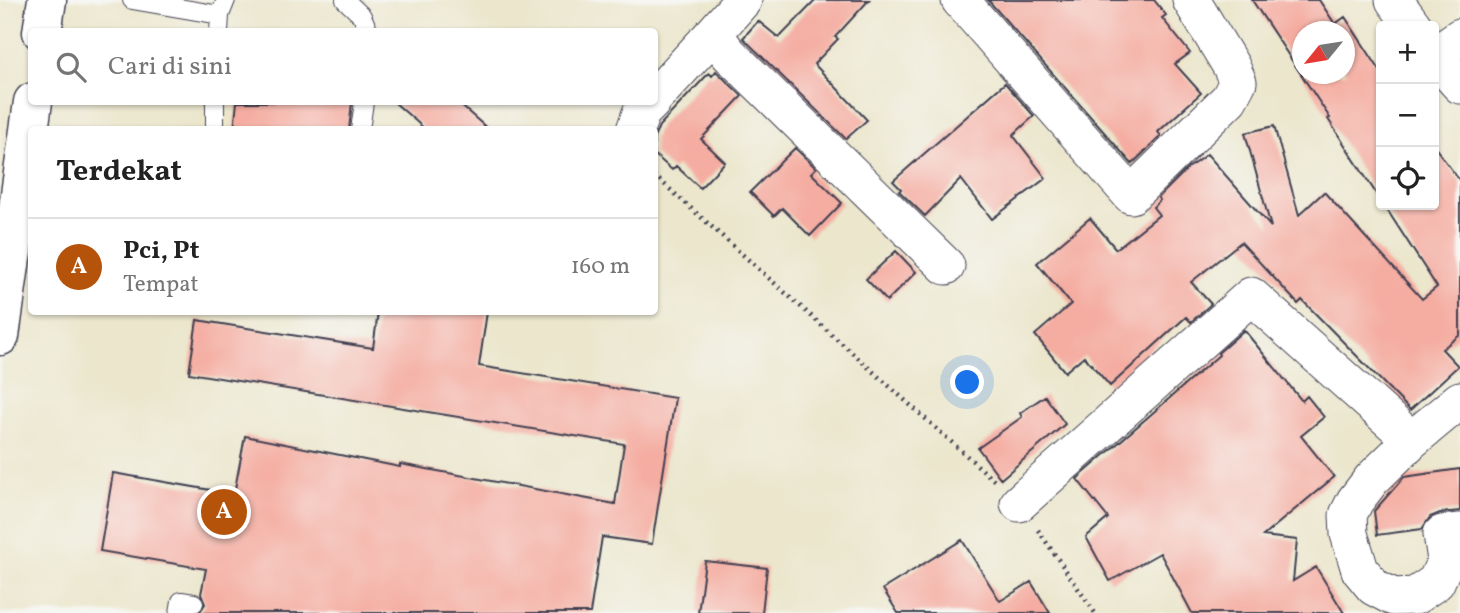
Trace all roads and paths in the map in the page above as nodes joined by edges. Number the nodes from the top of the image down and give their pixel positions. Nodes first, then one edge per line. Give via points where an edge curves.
1 (47, 0) edge
2 (132, 0) edge
3 (345, 0) edge
4 (743, 0) edge
5 (960, 0) edge
6 (1191, 0) edge
7 (1394, 0) edge
8 (221, 15) edge
9 (1409, 21) edge
10 (43, 28) edge
11 (367, 28) edge
12 (713, 34) junction
13 (1460, 37) edge
14 (1439, 52) edge
15 (1439, 62) edge
16 (1460, 85) edge
17 (658, 94) edge
18 (33, 105) edge
19 (215, 105) edge
20 (364, 105) edge
21 (648, 105) edge
22 (30, 126) edge
23 (215, 126) edge
24 (361, 126) edge
25 (636, 126) edge
26 (28, 137) edge
27 (658, 179) edge
28 (946, 266) dead end
29 (0, 336) edge
30 (1460, 400) edge
31 (1412, 440) junction
32 (1019, 503) junction
33 (1460, 532) edge
34 (194, 603) dead end
35 (178, 613) edge
36 (1095, 613) edge

1 - 10 highway
2 - 8 lane
3 - 11 lane
4 - 12 street
5 - 6 street via 1130,195 1229,99 1238,82
7 - 9 street
12 - 17 street
12 - 28 street
13 - 14 street
15 - 16 street
18 - 22 highway
19 - 23 lane
20 - 24 lane
21 - 25 street
26 - 29 highway
27 - 32 path
30 - 31 street
31 - 32 street via 1251,296
31 - 33 street via 1372,480 1348,515 1360,570 1374,587 1393,597 1415,596 1441,574 1446,560 1442,534
32 - 36 path
34 - 35 lane via 181,601

